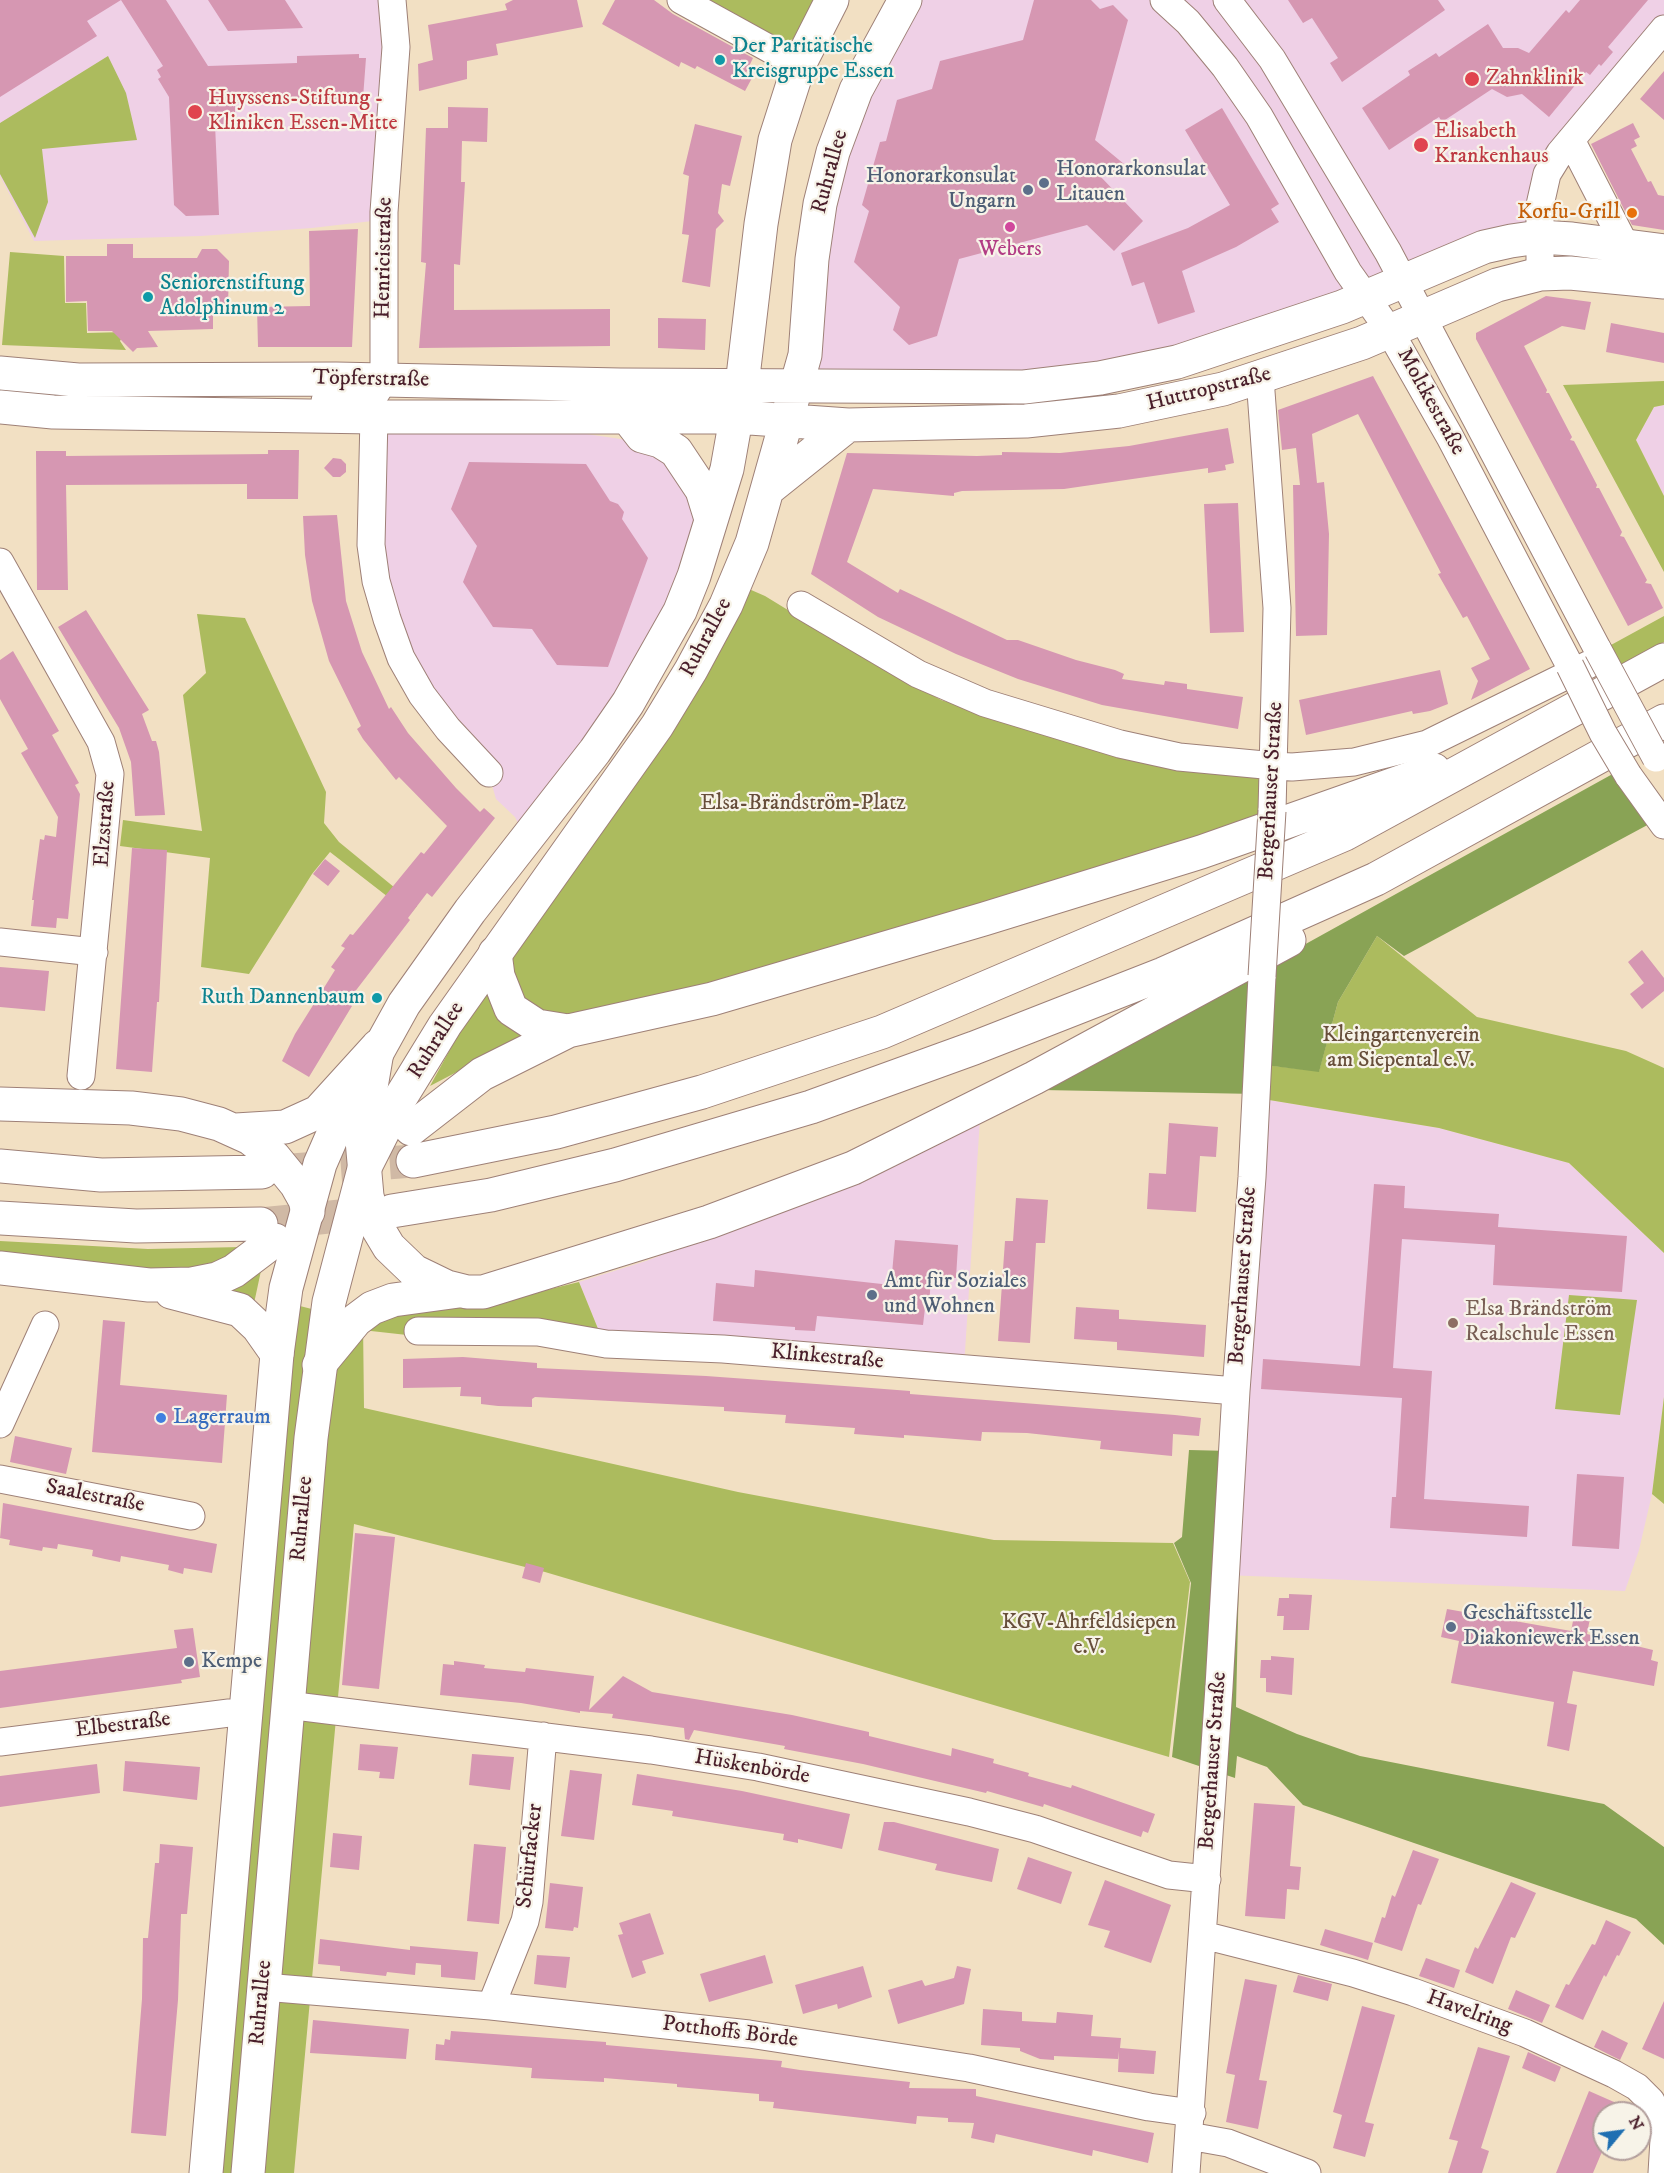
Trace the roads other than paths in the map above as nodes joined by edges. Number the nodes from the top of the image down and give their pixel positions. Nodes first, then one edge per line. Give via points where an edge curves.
1 (393, 0) edge
2 (681, 0) edge
3 (832, 0) edge
4 (905, 0) edge
5 (1164, 0) edge
6 (1227, 0) edge
7 (1664, 29) edge
8 (799, 65) junction
9 (1571, 140) junction
10 (1539, 237) junction
11 (1625, 245) junction
12 (1664, 252) edge
13 (1540, 274) junction
14 (1404, 281) junction
15 (1664, 282) edge
16 (1368, 298) junction
17 (1423, 316) junction
18 (1389, 330) junction
19 (0, 373) edge
20 (1260, 378) junction
21 (384, 380) junction
22 (797, 385) junction
23 (739, 401) junction
24 (0, 407) edge
25 (258, 416) junction
26 (374, 417) junction
27 (628, 418) junction
28 (786, 421) junction
29 (848, 425) junction
30 (768, 489) junction
31 (711, 519) junction
32 (0, 562) edge
33 (801, 605) dead end
34 (1600, 654) junction
35 (1664, 660) edge
36 (1565, 673) junction
37 (1664, 721) edge
38 (1505, 748) junction
39 (1660, 764) edge
40 (1275, 766) junction
41 (489, 773) dead end
42 (1664, 825) edge
43 (1376, 879) junction
44 (0, 942) edge
45 (94, 952) junction
46 (495, 953) junction
47 (568, 1031) junction
48 (378, 1046) junction
49 (81, 1076) dead end
50 (0, 1104) edge
51 (236, 1130) junction
52 (407, 1130) junction
53 (0, 1166) edge
54 (364, 1169) junction
55 (262, 1172) tunnel mouth
56 (392, 1211) tunnel mouth
57 (308, 1212) junction
58 (0, 1218) edge
59 (268, 1232) junction
60 (0, 1268) edge
61 (149, 1285) junction
62 (332, 1288) junction
63 (461, 1291) junction
64 (45, 1325) dead end
65 (417, 1331) dead end
66 (277, 1354) junction
67 (320, 1365) junction
68 (1236, 1392) junction
69 (0, 1424) edge
70 (0, 1479) edge
71 (190, 1516) dead end
72 (287, 1705) junction
73 (245, 1714) junction
74 (543, 1736) junction
75 (0, 1742) edge
76 (1207, 1879) junction
77 (1203, 1935) junction
78 (264, 1987) junction
79 (491, 2006) junction
80 (1190, 2125) junction
81 (206, 2173) edge
82 (248, 2173) edge
83 (1186, 2173) edge
84 (1307, 2173) edge
85 (1662, 2173) edge

1 - 21 street, Henricistraße via 396,47 384,212
2 - 8 street
3 - 8 main road, Ruhrallee
4 - 22 main road, Ruhrallee via 856,90 832,152 818,215 808,288 805,355
5 - 16 street, Moltkestraße via 1188,22 1259,116 1348,272
6 - 14 street, Moltkestraße via 1272,59 1310,119
7 - 9 street
8 - 23 main road, Ruhrallee via 775,140
9 - 10 street via 1544,183
9 - 11 street
10 - 11 main road, Huttropstraße
10 - 13 street
10 - 14 main road, Huttropstraße via 1484,247
11 - 12 main road, Huttropstraße
13 - 15 main road, Huttropstraße
13 - 17 main road, Huttropstraße via 1497,285
14 - 16 main road, Huttropstraße
14 - 17 street, Moltkestraße
16 - 18 street, Moltkestraße
16 - 22 main road, Huttropstraße via 1177,362 1100,378 1024,387
17 - 18 main road, Huttropstraße
17 - 34 street, Moltkestraße
18 - 20 main road, Huttropstraße
18 - 36 street, Moltkestraße via 1450,437
19 - 21 main road, Töpferstraße via 66,380
20 - 29 main road, Huttropstraße via 1172,402 1119,411 1026,421
20 - 40 street, Bergerhauser Straße via 1277,608
21 - 23 main road, Töpferstraße
21 - 25 street via 376,393 362,400 319,401
22 - 23 main road, Huttropstraße
22 - 28 main road, Ruhrallee
23 - 27 main road, Töpferstraße
23 - 28 main road, Huttropstraße
23 - 31 main road, Ruhrallee via 727,469
24 - 25 main road, Töpferstraße
25 - 26 main road, Töpferstraße
26 - 27 main road, Töpferstraße
26 - 41 street via 371,545 387,619 401,658 422,695
27 - 31 main road via 642,436 676,451 702,490
28 - 29 main road, Huttropstraße
28 - 30 main road, Ruhrallee
29 - 30 main road
30 - 46 main road, Ruhrallee via 726,605 691,670 614,789
31 - 48 main road, Ruhrallee via 680,611 628,703 457,928
32 - 45 street, Elzstraße via 107,760 111,791
33 - 40 street via 918,674 985,703 1120,744 1179,757
34 - 36 street
34 - 39 street, Moltkestraße, bridge
35 - 38 main road
36 - 40 street via 1476,721 1407,750 1354,762
36 - 42 street, Moltkestraße, bridge
37 - 43 main road
38 - 47 main road via 1390,783 1201,852 984,919 712,999
38 - 52 main road via 1345,834 882,1032 702,1092 556,1132
40 - 68 street, Bergerhauser Straße, bridge
43 - 56 main road via 1163,974 811,1107 615,1166 491,1195
43 - 63 main road via 1300,934 1034,1078 873,1159 709,1222 513,1284 483,1292
44 - 45 street
45 - 49 street, Elzstraße
46 - 47 main road via 498,976 511,1009 537,1026
46 - 52 main road, Ruhrallee via 445,1025
47 - 52 main road via 482,1074
48 - 51 main road via 318,1112 285,1126
48 - 54 main road via 364,1123
48 - 57 main road, Ruhrallee via 331,1137
50 - 51 main road via 131,1108 181,1114
51 - 57 main road via 282,1166 302,1192
52 - 54 main road
53 - 55 main road via 101,1175
54 - 57 main road
54 - 62 main road, Ruhrallee
54 - 63 main road via 372,1216 389,1247 414,1272
57 - 59 main road
57 - 62 main road
57 - 66 main road, Ruhrallee via 286,1288
58 - 59 main road
59 - 61 main road via 250,1260 217,1279 180,1286
60 - 61 main road
61 - 66 main road via 240,1310
62 - 67 main road, Ruhrallee
63 - 67 main road via 393,1300 372,1308
64 - 69 street
65 - 68 street, Klinkestraße via 538,1332 606,1344 723,1349
66 - 73 main road, Ruhrallee
67 - 72 main road, Ruhrallee via 304,1495
68 - 76 street, Bergerhauser Straße
70 - 71 street, Saalestraße
72 - 74 street, Hüskenbörde
72 - 78 main road, Ruhrallee
73 - 75 street, Elbestraße
73 - 81 main road, Ruhrallee
74 - 76 street, Hüskenbörde via 758,1767 1035,1829 1169,1875
74 - 79 street, Schürfacker via 529,1902
76 - 77 street, Bergerhauser Straße
77 - 80 street, Bergerhauser Straße
77 - 85 street, Havelring via 1413,1992 1526,2033 1614,2074 1637,2087 1651,2101 1664,2139
78 - 79 street, Potthoffs Börde
78 - 82 main road, Ruhrallee
79 - 80 street, Potthoffs Börde via 859,2049 1149,2107
80 - 83 street, Bergerhauser Straße
80 - 84 street

